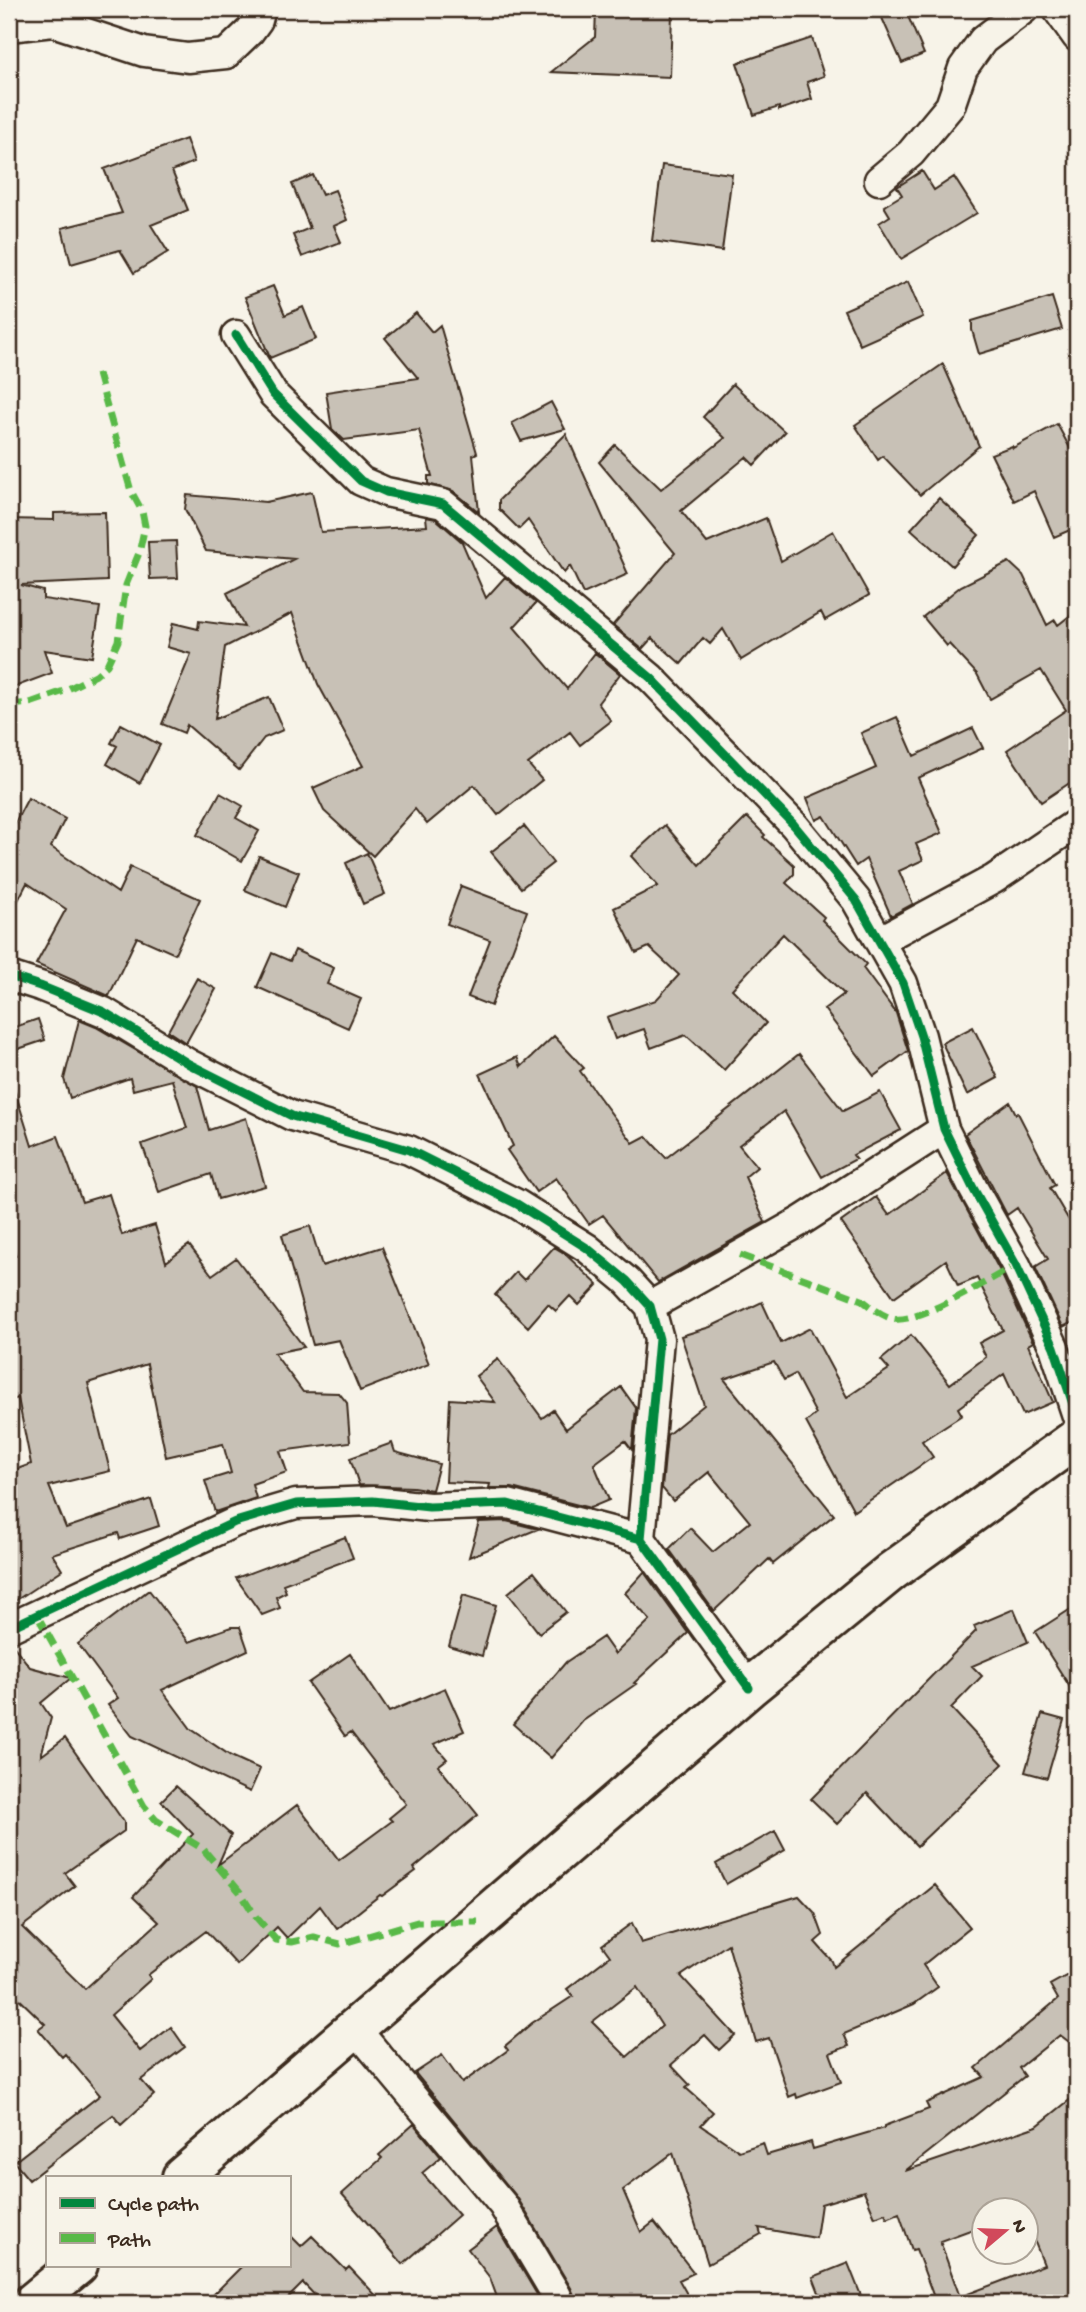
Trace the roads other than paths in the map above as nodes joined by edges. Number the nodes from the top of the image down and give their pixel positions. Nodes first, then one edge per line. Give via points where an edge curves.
1 (261, 9) edge
2 (1024, 9) edge
3 (1057, 9) edge
4 (9, 27) edge
5 (1077, 37) edge
6 (879, 180) dead end
7 (236, 335) dead end
8 (1077, 822) edge
9 (880, 940) junction
10 (9, 976) edge
11 (944, 1129) junction
12 (650, 1306) junction
13 (1077, 1416) edge
14 (1077, 1438) edge
15 (641, 1539) junction
16 (9, 1628) edge
17 (749, 1688) junction
18 (355, 2028) junction
19 (183, 2176) edge
20 (77, 2266) edge
21 (557, 2296) dead end
22 (32, 2303) edge

1 - 4 street via 258,20 226,54 188,58 144,52 53,22
2 - 6 street via 983,40 963,68 950,106 911,153
3 - 5 street
7 - 9 street via 274,394 361,481 386,492 443,504 651,678 794,825 856,900
8 - 9 street via 994,879
9 - 11 street via 907,993
10 - 12 street via 104,1012 189,1065 292,1116 409,1150 517,1204 587,1248 627,1280
11 - 12 street via 801,1221
11 - 13 street via 1054,1347
12 - 15 street via 659,1339 658,1366
14 - 17 highway via 892,1571
15 - 16 street via 508,1504 296,1504 235,1522
15 - 17 street
17 - 18 highway
18 - 19 highway
18 - 21 street via 503,2205
20 - 22 highway

